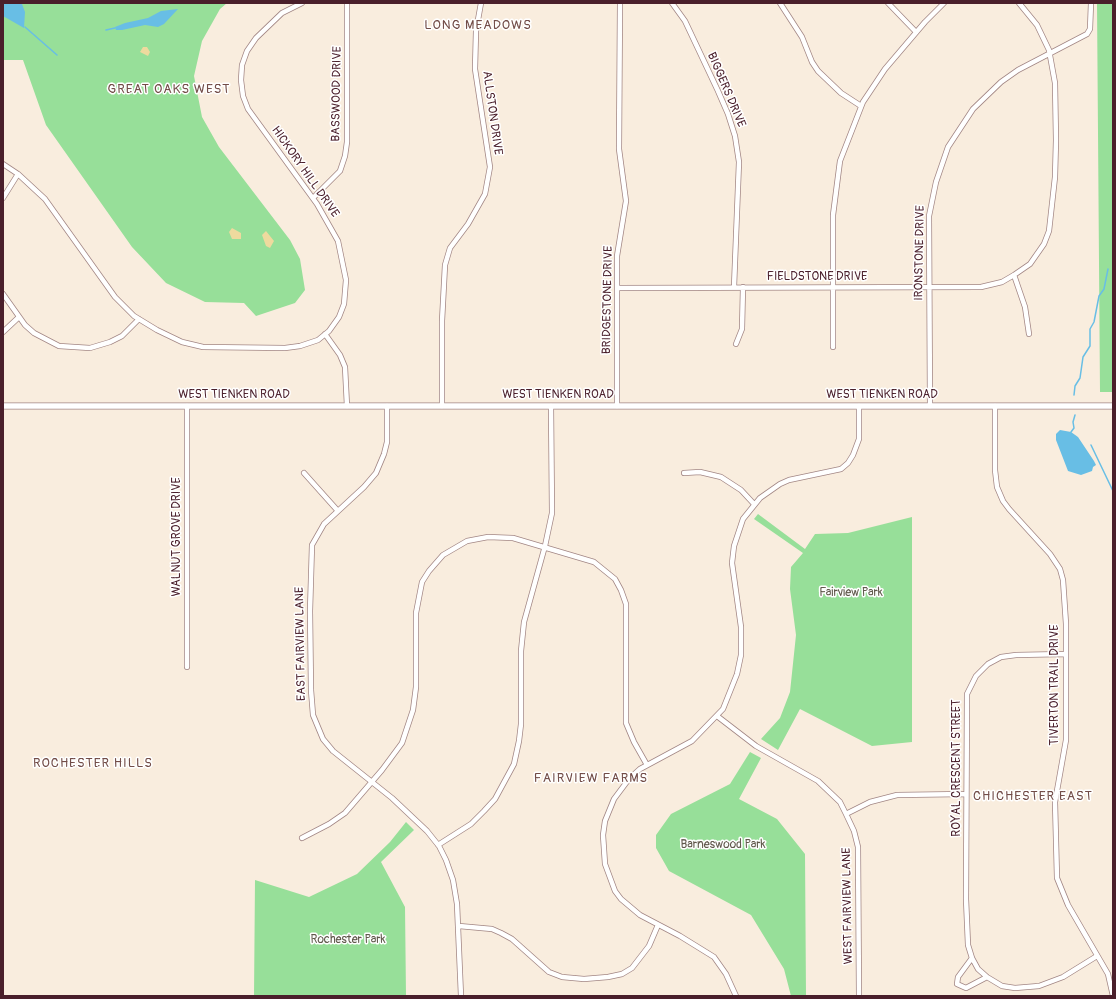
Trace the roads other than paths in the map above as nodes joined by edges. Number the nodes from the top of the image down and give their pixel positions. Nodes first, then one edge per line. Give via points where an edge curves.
1 (302, 3) edge
2 (347, 3) edge
3 (481, 3) edge
4 (620, 3) edge
5 (672, 3) edge
6 (780, 3) edge
7 (888, 3) edge
8 (944, 3) edge
9 (1019, 3) edge
10 (1091, 3) edge
11 (916, 32) junction
12 (1050, 54) junction
13 (861, 106) junction
14 (3, 164) edge
15 (18, 174) junction
16 (3, 198) edge
17 (312, 198) junction
18 (1014, 275) junction
19 (734, 287) junction
20 (743, 287) junction
21 (834, 287) junction
22 (929, 287) junction
23 (617, 288) junction
24 (3, 294) edge
25 (19, 317) junction
26 (139, 319) junction
27 (3, 332) edge
28 (325, 334) junction
29 (1029, 334) dead end
30 (736, 344) dead end
31 (832, 347) dead end
32 (3, 406) edge
33 (187, 406) junction
34 (347, 406) junction
35 (387, 406) junction
36 (442, 406) junction
37 (551, 406) junction
38 (617, 406) junction
39 (859, 406) junction
40 (930, 406) junction
41 (994, 406) junction
42 (1113, 406) edge
43 (304, 473) dead end
44 (684, 473) dead end
45 (754, 504) junction
46 (338, 511) junction
47 (545, 548) junction
48 (1066, 654) junction
49 (187, 667) dead end
50 (718, 716) junction
51 (647, 765) junction
52 (372, 783) junction
53 (966, 794) junction
54 (846, 814) junction
55 (302, 838) dead end
56 (438, 845) junction
57 (658, 925) junction
58 (459, 926) junction
59 (1097, 956) junction
60 (972, 958) junction
61 (987, 977) junction
62 (461, 996) edge
63 (736, 996) edge
64 (859, 996) edge
65 (1113, 996) edge

1 - 17 street, HICKORY HILL DRIVE via 282,13 256,38 247,51 242,65 241,80 248,109
2 - 17 street, BASSWOOD DRIVE via 345,156 340,171
3 - 36 street, ALLSTON DRIVE via 476,31 475,69 490,167 485,194 468,224 450,248 445,265
4 - 23 street, BRIDGESTONE DRIVE via 619,149 626,201 617,256
5 - 19 street, BIGGERS DRIVE via 685,21 718,91 735,136 739,162
6 - 13 street via 802,37 818,71 841,93
7 - 11 street
8 - 11 street
9 - 12 street, FIELDSTONE DRIVE via 1040,30
10 - 12 street, IRONSTONE DRIVE via 1090,29 1087,34
11 - 13 street via 885,69
12 - 18 street, FIELDSTONE DRIVE via 1055,83 1056,140 1049,230 1035,258
12 - 22 street, IRONSTONE DRIVE via 1001,82 973,109 948,147 929,216
13 - 21 street via 840,161 835,190
14 - 15 street, HICKORY HILL DRIVE
15 - 16 street
15 - 26 street, HICKORY HILL DRIVE via 45,199 115,297
17 - 28 street, HICKORY HILL DRIVE via 338,241 346,280 344,304 339,317
18 - 22 street, FIELDSTONE DRIVE via 1002,282 981,287
18 - 29 street via 1025,307
19 - 20 street, FIELDSTONE DRIVE
19 - 23 street, FIELDSTONE DRIVE
20 - 21 street, FIELDSTONE DRIVE
20 - 30 street via 742,329
21 - 22 street, FIELDSTONE DRIVE
21 - 31 street
22 - 40 street, IRONSTONE DRIVE
23 - 38 street, BRIDGESTONE DRIVE
24 - 25 street
25 - 26 street via 46,341 59,346 90,348 122,336
25 - 27 street
26 - 28 street, HICKORY HILL DRIVE via 182,342 203,347 297,347 318,340
28 - 34 street via 345,367
32 - 33 street, WEST TIENKEN ROAD
33 - 34 street, WEST TIENKEN ROAD
33 - 49 street, WALNUT GROVE DRIVE
34 - 35 street, WEST TIENKEN ROAD
35 - 36 street, WEST TIENKEN ROAD
35 - 46 street, EAST FAIRVIEW LANE via 386,442 376,473
36 - 37 street, WEST TIENKEN ROAD
37 - 38 street, WEST TIENKEN ROAD
37 - 47 street via 552,513
38 - 39 street, WEST TIENKEN ROAD
39 - 40 street, WEST TIENKEN ROAD
39 - 45 street via 859,439 853,455 841,470 789,480
40 - 41 street, WEST TIENKEN ROAD
41 - 42 street, WEST TIENKEN ROAD
41 - 48 street, TIVERTON TRAIL DRIVE via 997,487 1009,509 1050,554 1060,569 1065,601
43 - 46 street
44 - 45 street via 700,472 721,477 742,490
45 - 50 street via 743,519 734,546 732,563 741,627 740,655 738,674 730,696
46 - 52 street, EAST FAIRVIEW LANE via 324,524 312,545 310,690 313,715 323,739 333,751
47 - 51 street via 594,562 615,579 621,590 626,604 626,723
47 - 52 street via 513,538 467,541 443,555 429,570 422,582 416,613 416,686 409,727 402,743
47 - 56 street via 524,622 521,651 521,724 514,764 495,799 484,811 471,824
48 - 53 street, ROYAL CRESCENT STREET via 1001,657 988,664 976,676 967,694
48 - 59 street, TIVERTON TRAIL DRIVE via 1066,740 1055,802 1057,872 1063,895
50 - 51 street via 692,741
50 - 54 street, WEST FAIRVIEW LANE via 756,746 818,781 840,802
51 - 57 street via 629,779 614,799 605,821 604,852 608,876 621,899 640,915
52 - 55 street via 337,819
52 - 56 street, EAST FAIRVIEW LANE via 392,798
53 - 54 street via 897,795 870,802
53 - 60 street, ROYAL CRESCENT STREET via 966,899 968,945
54 - 64 street, WEST FAIRVIEW LANE via 858,846
56 - 58 street, EAST FAIRVIEW LANE via 453,880
57 - 58 street via 649,946 632,968 622,974 584,979 562,977 549,972 512,939 492,929
57 - 63 street via 714,957 726,974
58 - 62 street, EAST FAIRVIEW LANE
59 - 61 street, ROYAL CRESCENT STREET via 1063,977 1039,986 1002,986
59 - 65 street, TIVERTON TRAIL DRIVE via 1108,974
60 - 61 street, ROYAL CRESCENT STREET via 978,969
60 - 61 street via 958,976 957,984 966,988

